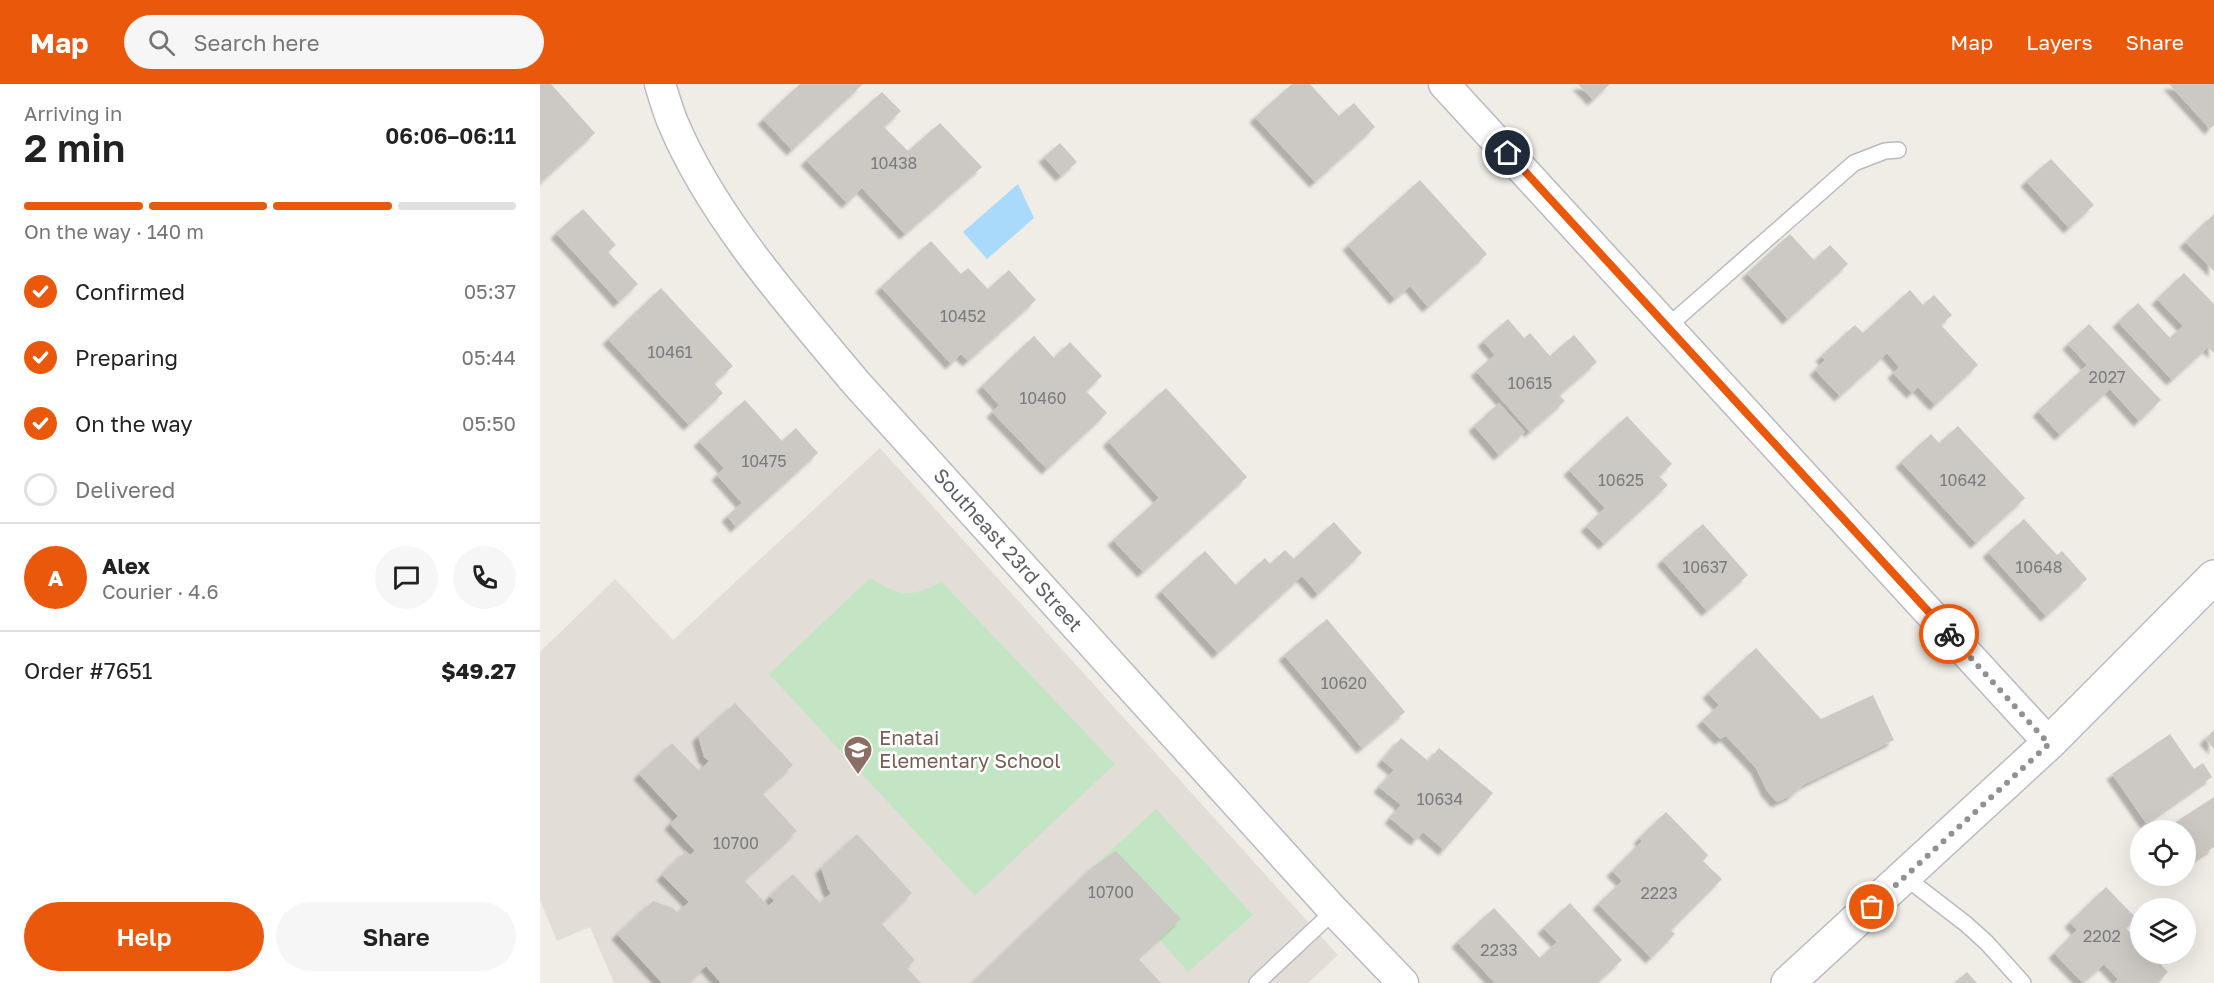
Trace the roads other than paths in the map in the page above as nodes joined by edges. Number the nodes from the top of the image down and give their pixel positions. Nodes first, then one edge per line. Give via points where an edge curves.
1 (660, 84) edge
2 (1444, 84) edge
3 (1898, 150) dead end
4 (1667, 327) junction
5 (2214, 577) edge
6 (2049, 744) junction
7 (1905, 876) junction
8 (1334, 911) junction
9 (1257, 983) edge
10 (1403, 983) edge
11 (1788, 983) edge
12 (2023, 983) edge

1 - 8 street, Southeast 23rd Street via 672,122 698,173 741,240 797,313
2 - 4 street
3 - 4 lane via 1854,163
4 - 6 street
5 - 6 street
6 - 7 street
7 - 11 street
7 - 12 lane via 1966,924
8 - 9 lane
8 - 10 street, Southeast 23rd Street

